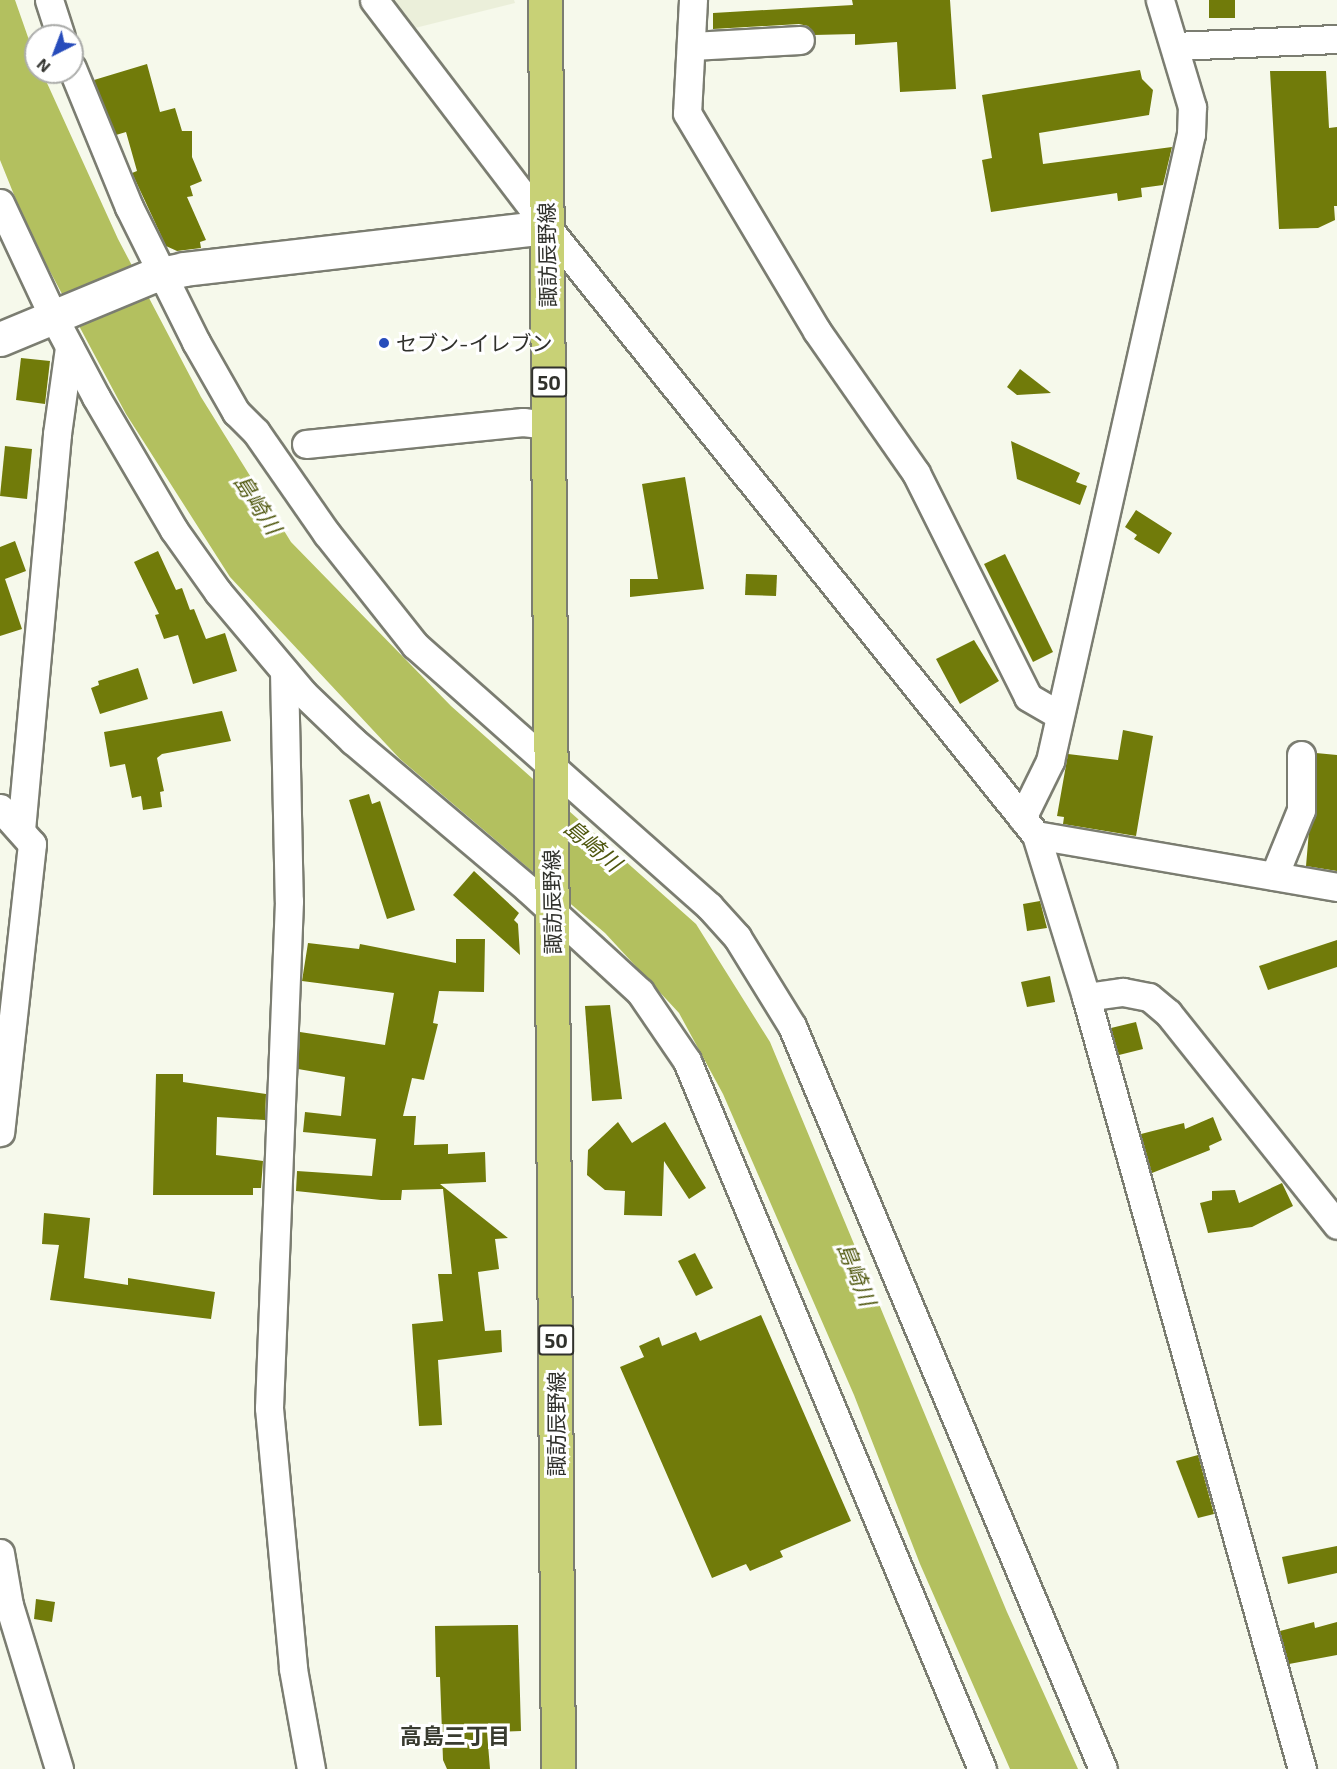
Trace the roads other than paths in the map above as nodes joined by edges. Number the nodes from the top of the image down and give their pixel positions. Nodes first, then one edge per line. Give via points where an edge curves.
1 (49, 0) edge
2 (374, 0) edge
3 (545, 0) edge
4 (693, 0) edge
5 (1160, 0) edge
6 (56, 24) edge
7 (1337, 39) edge
8 (800, 40) dead end
9 (692, 46) junction
10 (1175, 46) junction
11 (79, 84) edge
12 (0, 203) edge
13 (547, 227) junction
14 (157, 275) junction
15 (57, 314) junction
16 (0, 339) edge
17 (69, 347) junction
18 (549, 425) junction
19 (306, 444) dead end
20 (284, 671) junction
21 (1059, 715) junction
22 (1301, 755) dead end
23 (551, 770) junction
24 (0, 808) edge
25 (1029, 826) junction
26 (21, 830) junction
27 (1274, 876) junction
28 (1337, 887) edge
29 (551, 904) junction
30 (1086, 997) junction
31 (0, 1132) edge
32 (1337, 1225) edge
33 (0, 1552) edge
34 (59, 1769) edge
35 (311, 1769) edge
36 (558, 1769) edge
37 (982, 1769) edge
38 (1103, 1769) edge
39 (1302, 1769) edge

1 - 6 street
2 - 13 street
3 - 13 main road, 諏訪辰野線 / 50
4 - 9 street
5 - 10 street
7 - 10 street
8 - 9 street
9 - 21 street via 687,113 817,331 916,473 1028,697
10 - 21 street via 1192,107 1191,134
11 - 14 street
12 - 15 street
13 - 14 street via 184,268
13 - 18 main road, 諏訪辰野線 / 50
13 - 25 street
14 - 15 street
14 - 23 street via 236,412 256,432 370,591 415,645
15 - 16 street
15 - 17 street
17 - 20 street via 174,530 218,592
17 - 26 street via 57,434
18 - 19 street via 523,422
18 - 23 main road, 諏訪辰野線 / 50
20 - 29 street via 353,741
20 - 35 street via 289,901 269,1408 293,1669
21 - 25 street via 1050,762
22 - 27 street via 1301,810
23 - 29 main road, 諏訪辰野線 / 50
23 - 38 street via 658,858 737,936 792,1026
24 - 26 street
25 - 27 street
25 - 30 street
26 - 31 street via 32,844
27 - 28 street
29 - 36 main road, 諏訪辰野線 / 50
29 - 37 street via 640,992 687,1061
30 - 32 street via 1123,992 1149,997 1168,1012
30 - 39 street
33 - 34 street via 9,1605

